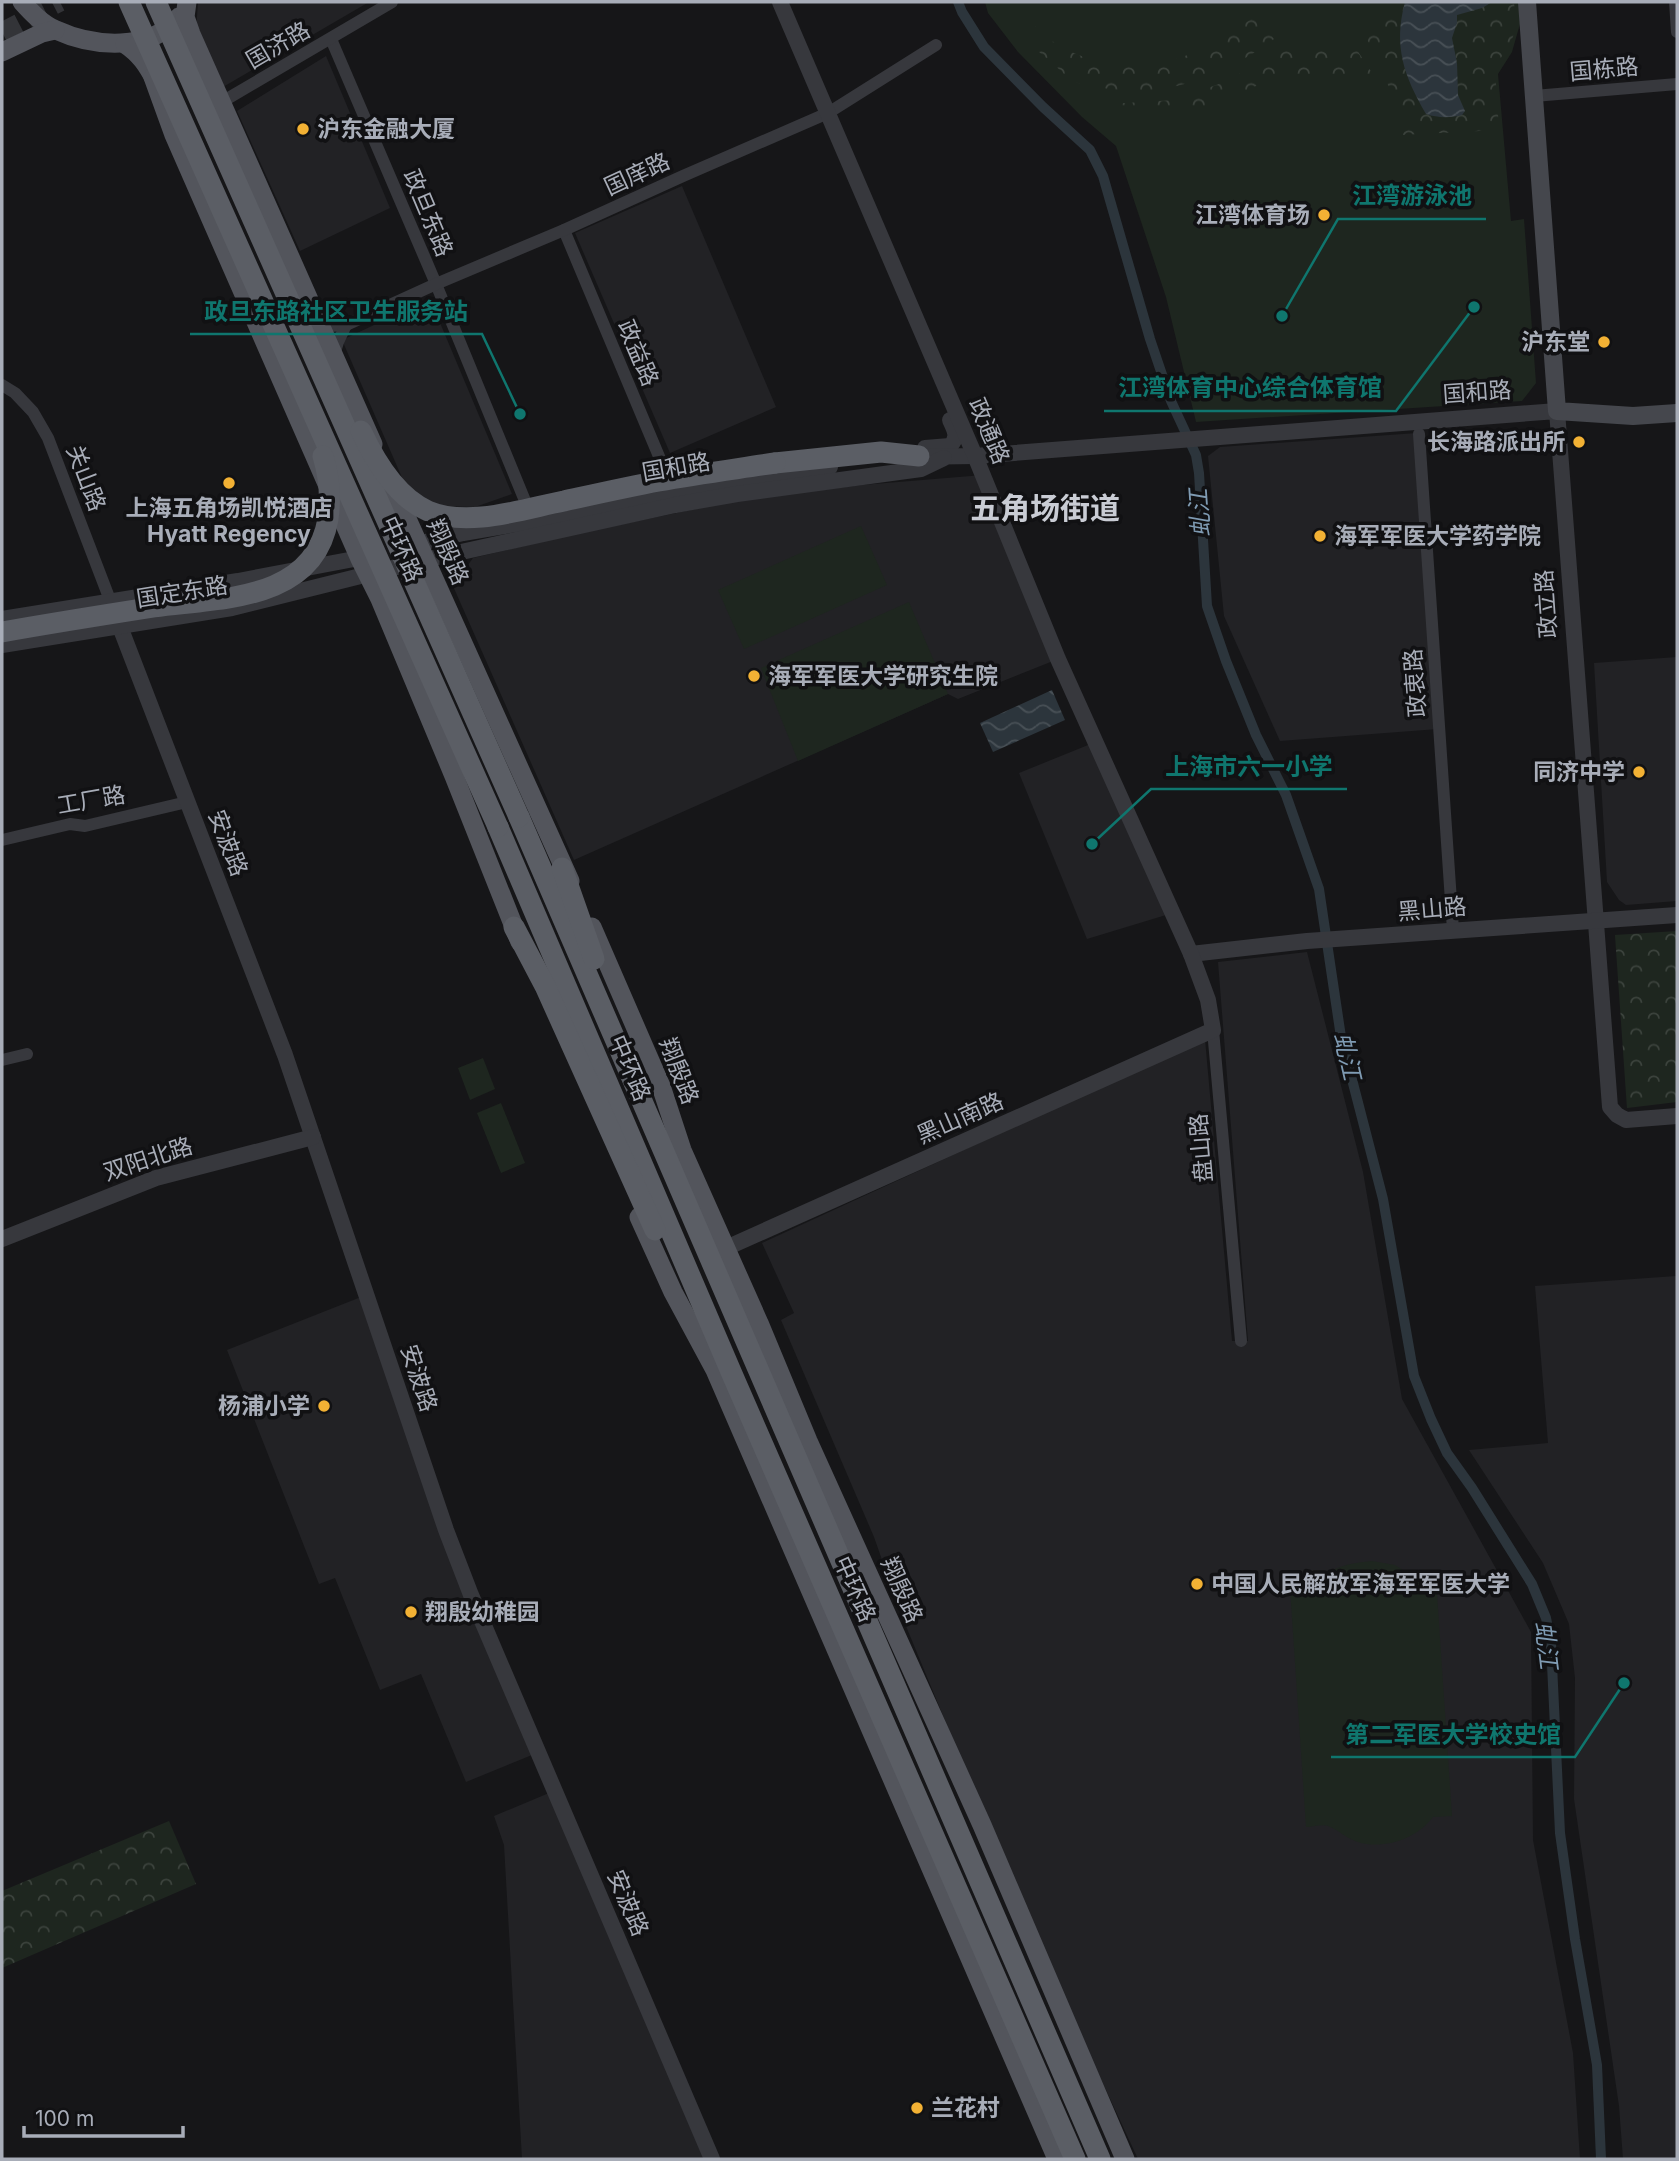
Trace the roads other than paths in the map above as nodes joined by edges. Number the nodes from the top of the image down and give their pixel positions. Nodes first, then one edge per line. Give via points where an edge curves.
1 (22, 2) edge
2 (129, 2) edge
3 (156, 2) edge
4 (186, 2) edge
5 (392, 2) edge
6 (780, 2) edge
7 (1527, 2) edge
8 (1675, 2) edge
9 (55, 30) junction
10 (1677, 32) edge
11 (331, 39) junction
12 (125, 44) junction
13 (936, 45) dead end
14 (2, 52) edge
15 (1677, 84) edge
16 (1534, 96) junction
17 (212, 107) junction
18 (828, 113) junction
19 (183, 122) junction
20 (564, 230) junction
21 (436, 284) junction
22 (320, 323) junction
23 (346, 325) junction
24 (923, 335) junction
25 (334, 355) junction
26 (2, 385) edge
27 (1557, 411) junction
28 (1677, 413) edge
29 (1419, 434) dead end
30 (881, 452) junction
31 (919, 456) junction
32 (975, 456) junction
33 (946, 457) junction
34 (673, 491) junction
35 (534, 521) junction
36 (421, 552) junction
37 (368, 565) junction
38 (110, 600) junction
39 (2, 619) edge
40 (119, 625) junction
41 (2, 632) edge
42 (2, 645) edge
43 (187, 802) junction
44 (2, 840) edge
45 (562, 868) junction
46 (1677, 915) edge
47 (1594, 920) junction
48 (514, 927) junction
49 (1453, 930) junction
50 (1191, 954) junction
51 (1213, 1030) junction
52 (27, 1054) dead end
53 (2, 1060) edge
54 (1677, 1116) edge
55 (313, 1137) junction
56 (665, 1158) junction
57 (2, 1239) edge
58 (726, 1248) junction
59 (1241, 1341) dead end
60 (732, 1374) junction
61 (712, 2159) edge
62 (1057, 2159) edge
63 (1074, 2159) edge
64 (1100, 2159) edge
65 (1125, 2159) edge

1 - 9 main road
2 - 19 highway, 中环路, bridge
3 - 17 highway, 中环路, bridge
4 - 12 main road via 172,25
4 - 17 main road, 翔殷路 via 186,17
5 - 11 street, 国济路
6 - 18 street, 政通路
7 - 16 main road, 政立路
8 - 10 street
9 - 12 main road via 91,41
9 - 14 main road
11 - 17 street, 国济路
11 - 21 street, 政旦东路
12 - 37 main road via 143,58 153,76 231,235 306,404
13 - 18 street, 国庠路
15 - 16 street, 国栋路
16 - 27 main road, 政立路
17 - 22 main road, 翔殷路
17 - 30 highway, bridge via 370,452 396,486 427,511 451,518 486,517 664,480
17 - 56 highway, 中环路, bridge
18 - 20 street, 国庠路
18 - 24 street, 政通路
19 - 41 highway, bridge via 320,447 330,496 323,539 300,571 252,593
19 - 60 highway, 中环路, bridge via 498,827
20 - 21 street, 国庠路
20 - 34 street, 政益路
21 - 23 street, 国庠路
21 - 35 street, 政旦东路
22 - 23 street, 国庠路
22 - 25 main road, 翔殷路
23 - 25 street
24 - 30 street via 923,351 956,440 950,446
24 - 32 street, 政通路
25 - 36 main road, 翔殷路
26 - 38 street, 关山路 via 33,412 48,439
27 - 28 main road, 国和路
27 - 32 street, 国和路
27 - 47 street, 政立路
29 - 49 street, 政衷路
30 - 31 highway
31 - 33 street, 国和路
31 - 34 street, 国和路
32 - 33 street, 国和路
32 - 50 street, 政通路 via 1058,659
33 - 36 street, 国和路 via 921,468 749,492
34 - 35 street, 国和路
35 - 36 street, 国和路 via 463,533
36 - 37 street
36 - 45 main road, 翔殷路
37 - 38 street, 国定东路
37 - 40 street, 国定东路 via 232,608
37 - 48 main road
38 - 39 street, 国定东路
38 - 40 street, 安波路
40 - 42 street, 国定东路
40 - 43 street, 安波路
43 - 44 street, 工厂路
43 - 55 street, 安波路
45 - 56 highway
45 - 58 main road, 翔殷路 via 656,1073 682,1150
46 - 47 street, 黑山路
47 - 49 street, 黑山路
47 - 54 street, 政立路 via 1609,1107 1626,1120
48 - 60 highway via 663,1248
48 - 62 main road via 624,1185 715,1370
49 - 50 street, 黑山路
50 - 51 street, 盘山路 via 1208,1000
51 - 58 street, 黑山南路
51 - 59 street, 盘山路
52 - 53 street
55 - 57 street, 双阳北路 via 156,1178
55 - 61 street, 安波路 via 471,1595
56 - 64 highway, 中环路
58 - 65 main road, 翔殷路
60 - 63 highway, 中环路

